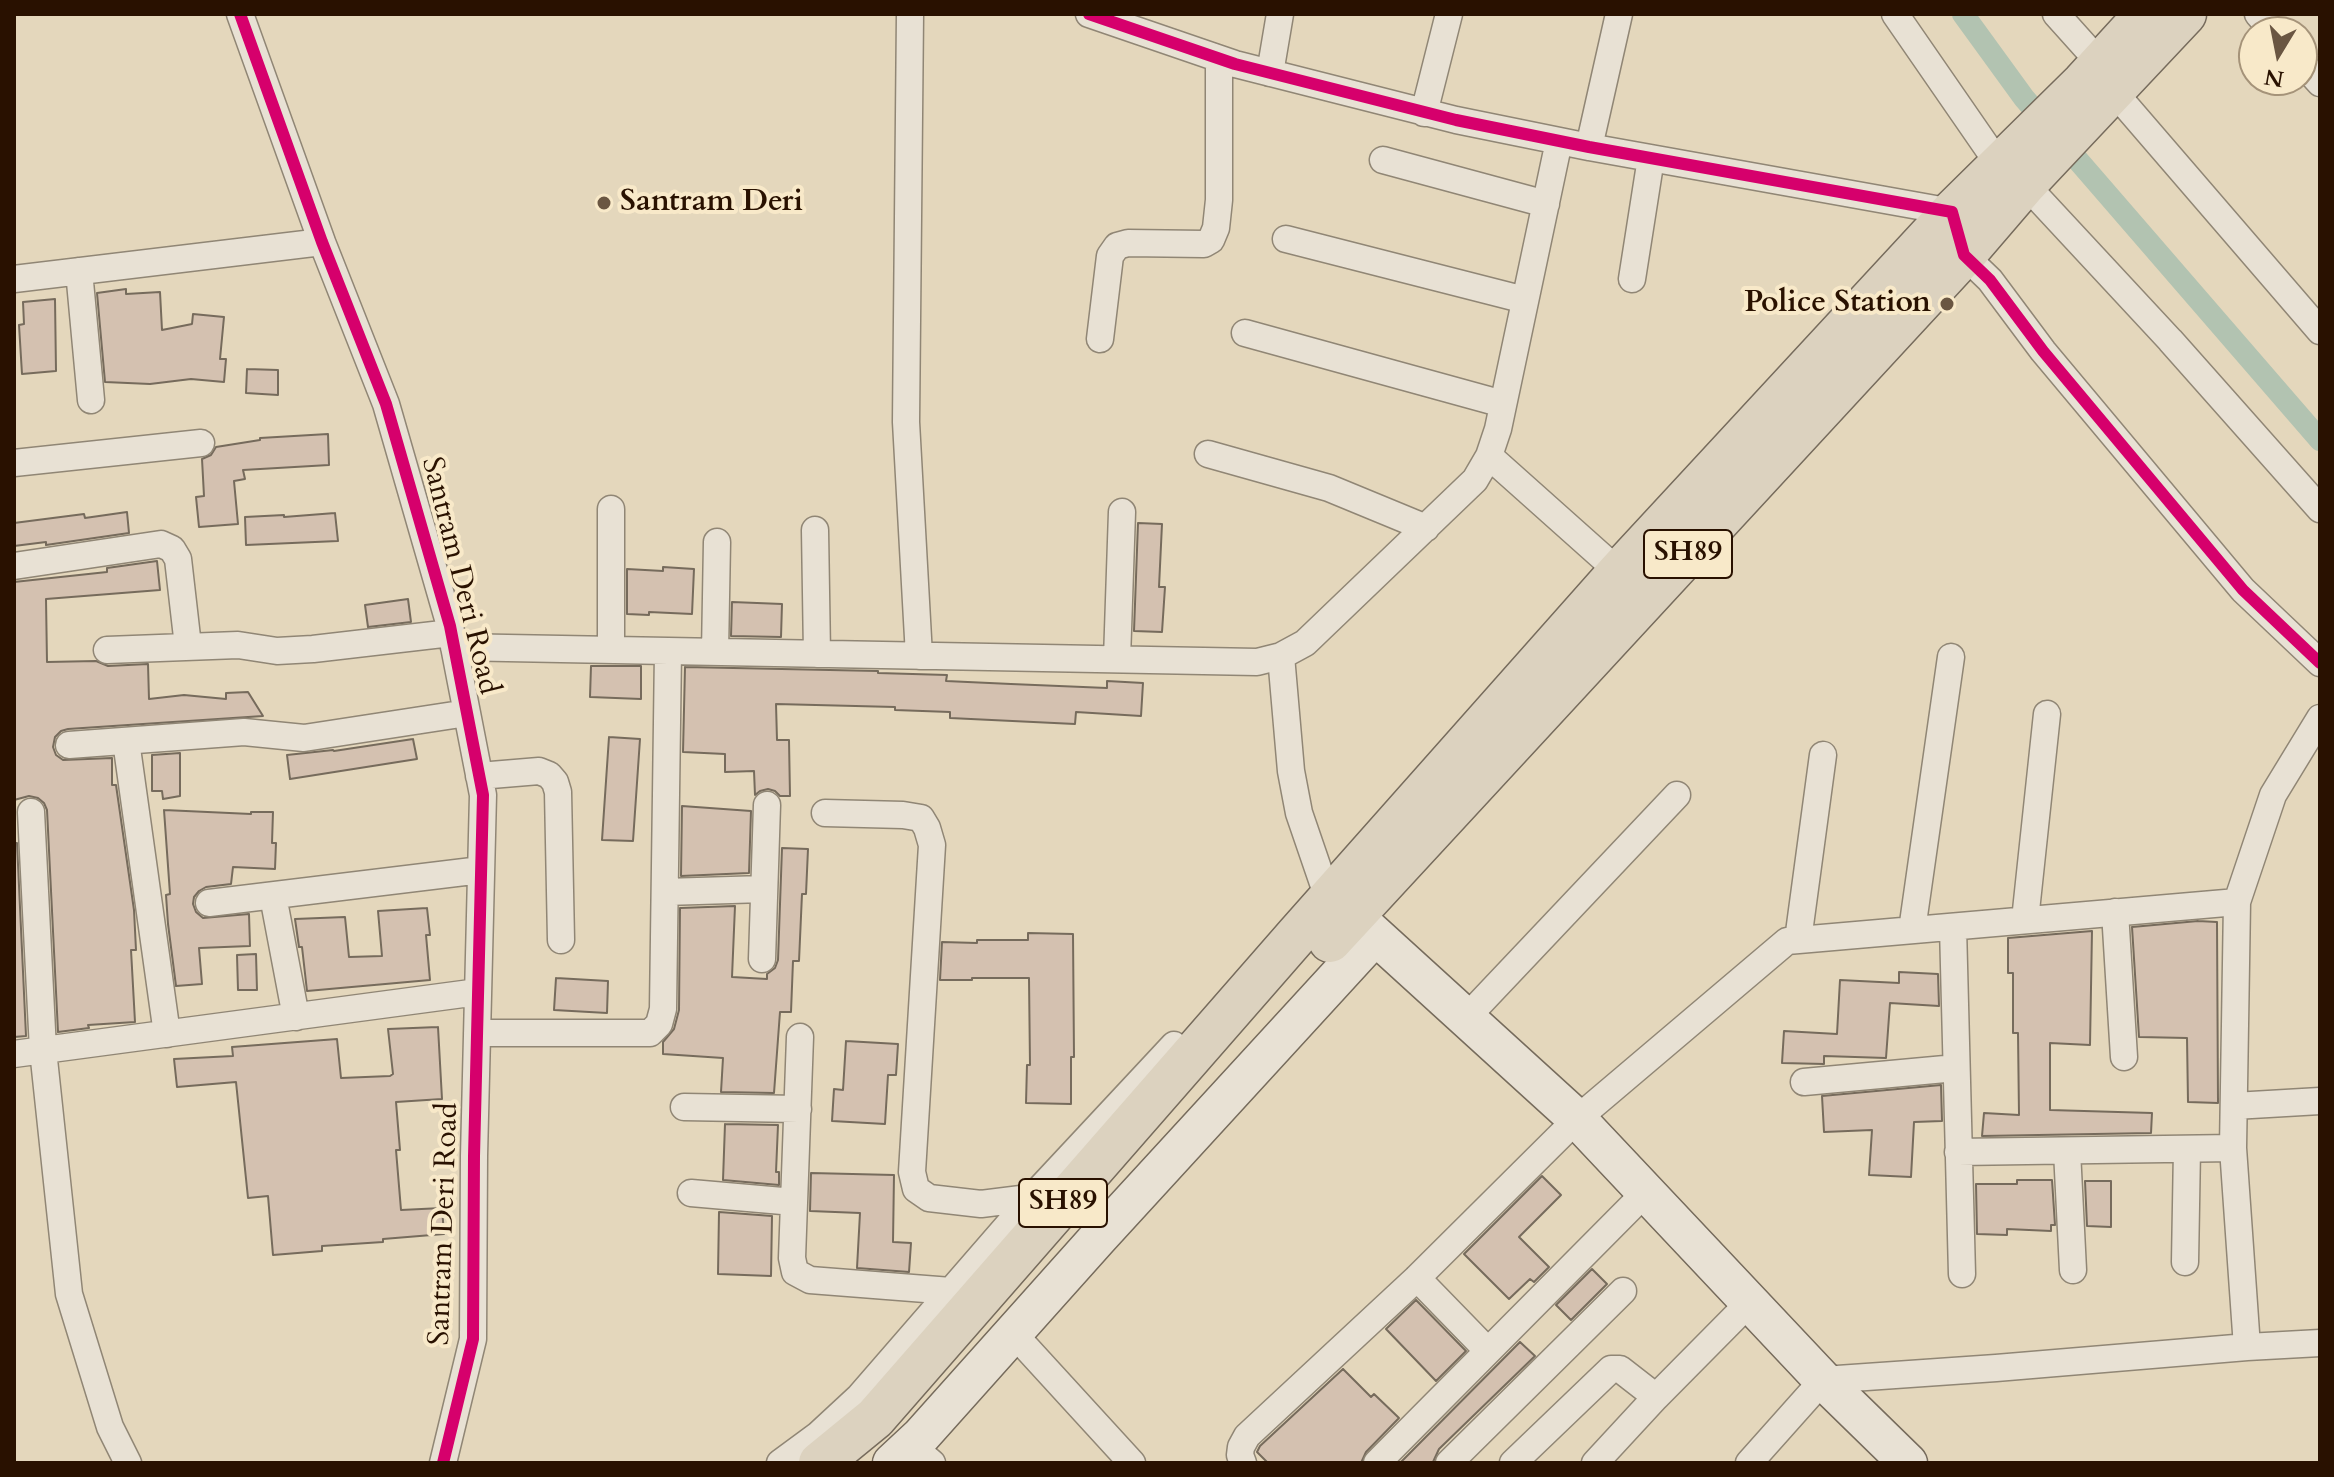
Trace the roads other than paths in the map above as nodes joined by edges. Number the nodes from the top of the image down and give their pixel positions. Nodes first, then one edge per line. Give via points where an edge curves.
1 (240, 14) edge
2 (910, 14) edge
3 (1089, 14) edge
4 (1280, 14) edge
5 (1449, 14) edge
6 (1619, 14) edge
7 (1895, 14) edge
8 (2056, 14) edge
9 (2146, 14) edge
10 (2185, 14) edge
11 (1135, 22) edge
12 (1219, 59) junction
13 (1270, 73) junction
14 (2102, 84) junction
15 (1424, 113) junction
16 (1559, 141) junction
17 (1589, 147) junction
18 (1651, 158) junction
19 (1383, 160) dead end
20 (2026, 162) junction
21 (1546, 204) junction
22 (1952, 212) junction
23 (1286, 239) dead end
24 (322, 242) junction
25 (1964, 255) junction
26 (79, 271) junction
27 (14, 279) edge
28 (1632, 279) dead end
29 (1525, 300) junction
30 (2320, 331) edge
31 (1245, 333) dead end
32 (1100, 339) dead end
33 (91, 400) dead end
34 (1503, 404) junction
35 (201, 443) dead end
36 (1208, 454) dead end
37 (1489, 456) junction
38 (14, 463) edge
39 (611, 509) dead end
40 (2320, 509) edge
41 (1122, 512) dead end
42 (1426, 528) junction
43 (815, 530) dead end
44 (717, 542) dead end
45 (14, 566) edge
46 (1619, 572) junction
47 (453, 640) junction
48 (188, 646) junction
49 (107, 650) dead end
50 (611, 650) junction
51 (668, 651) junction
52 (715, 652) junction
53 (817, 654) junction
54 (919, 656) junction
55 (1281, 656) junction
56 (1951, 657) dead end
57 (1117, 659) junction
58 (2320, 663) edge
59 (467, 713) junction
60 (2047, 714) dead end
61 (2320, 718) edge
62 (126, 741) junction
63 (69, 745) dead end
64 (1823, 755) dead end
65 (479, 776) junction
66 (1677, 795) dead end
67 (767, 805) dead end
68 (31, 812) dead end
69 (825, 813) dead end
70 (481, 870) junction
71 (764, 889) junction
72 (665, 892) junction
73 (273, 896) junction
74 (2237, 902) junction
75 (209, 903) dead end
76 (1346, 908) junction
77 (2115, 912) junction
78 (2025, 920) junction
79 (1953, 927) junction
80 (1912, 930) junction
81 (561, 940) dead end
82 (1798, 940) junction
83 (1309, 942) junction
84 (762, 959) dead end
85 (478, 992) junction
86 (296, 1017) junction
87 (1466, 1018) junction
88 (477, 1033) junction
89 (167, 1034) junction
90 (800, 1037) dead end
91 (43, 1050) junction
92 (14, 1054) edge
93 (2124, 1057) dead end
94 (1956, 1068) junction
95 (1804, 1082) dead end
96 (2320, 1101) edge
97 (2234, 1106) junction
98 (684, 1107) dead end
99 (798, 1109) junction
100 (1577, 1119) junction
101 (2233, 1148) junction
102 (2187, 1149) junction
103 (2067, 1151) junction
104 (1958, 1152) junction
105 (1646, 1192) junction
106 (691, 1193) dead end
107 (1036, 1193) junction
108 (794, 1202) junction
109 (2185, 1262) dead end
110 (2073, 1270) dead end
111 (1962, 1274) dead end
112 (1417, 1278) junction
113 (951, 1291) junction
114 (1623, 1291) dead end
115 (1750, 1302) junction
116 (1013, 1333) junction
117 (2320, 1343) edge
118 (2247, 1347) junction
119 (1488, 1351) junction
120 (1823, 1380) junction
121 (1656, 1397) junction
122 (911, 1457) edge
123 (128, 1463) edge
124 (443, 1463) edge
125 (780, 1463) edge
126 (820, 1463) edge
127 (862, 1463) edge
128 (1132, 1463) edge
129 (1243, 1463) edge
130 (1377, 1463) edge
131 (1449, 1463) edge
132 (1513, 1463) edge
133 (1595, 1463) edge
134 (1749, 1463) edge
135 (1908, 1463) edge

1 - 24 street, Santram Deri Road
2 - 54 street via 906,422
3 - 11 street
4 - 13 street
5 - 15 street
6 - 17 street
7 - 20 street
8 - 14 street
9 - 14 main road, SH89
10 - 14 main road, SH89
11 - 12 street
12 - 13 street
12 - 32 street via 1219,200 1211,240 1117,246 1110,256
13 - 15 street
14 - 20 main road, SH89
14 - 30 street
15 - 16 street
16 - 17 street
16 - 21 street
17 - 18 street
18 - 22 street
18 - 28 street
19 - 21 street
20 - 22 main road, SH89
20 - 25 main road, SH89
20 - 40 street via 2170,340
21 - 29 street
22 - 25 street
22 - 46 main road, SH89
23 - 29 street
24 - 26 street
24 - 47 street, Santram Deri Road via 386,404
25 - 58 street via 2243,590
25 - 76 main road, SH89
26 - 27 street
26 - 33 street
29 - 34 street
31 - 34 street
34 - 37 street
35 - 38 street
36 - 42 street via 1329,488
37 - 42 street via 1475,480
37 - 46 street
39 - 50 street
41 - 57 street
42 - 55 street via 1305,643
43 - 53 street
44 - 52 street
45 - 48 street via 161,544 172,549 178,559
46 - 76 main road, SH89
47 - 48 street via 277,651
47 - 50 street
47 - 59 street, Santram Deri Road
48 - 49 street
50 - 51 street
51 - 52 street
51 - 72 street
52 - 53 street
53 - 54 street
54 - 57 street
55 - 57 street via 1257,662
55 - 76 street via 1299,813
56 - 80 street
59 - 62 street via 304,738 244,732
59 - 65 street, Santram Deri Road
60 - 78 street
61 - 74 street via 2273,795
62 - 63 street
62 - 89 street
64 - 82 street
65 - 70 street, Santram Deri Road
65 - 81 street via 539,771 555,782
66 - 87 street
67 - 71 street
68 - 91 street
69 - 107 street via 921,818 932,845 912,1172 916,1189 929,1198 981,1204
70 - 73 street
70 - 85 street, Santram Deri Road
71 - 72 street
71 - 84 street
72 - 88 street via 663,1009 650,1033
73 - 75 street
73 - 86 street
74 - 77 street
74 - 97 street
76 - 83 main road, SH89
76 - 87 main road
76 - 107 street
76 - 116 main road
77 - 78 street
77 - 93 street
78 - 79 street
79 - 80 street
79 - 94 street
80 - 82 street
82 - 100 street via 1787,941
83 - 126 main road, SH89 via 875,1418
83 - 127 main road, SH89
85 - 86 street
85 - 88 street, Santram Deri Road
86 - 89 street
87 - 100 main road
88 - 124 street, Santram Deri Road via 473,1339
89 - 91 street
90 - 99 street
91 - 92 street
91 - 123 street via 69,1294 110,1427
94 - 95 street
94 - 104 street
96 - 97 street
97 - 101 street
98 - 99 street
99 - 108 street
100 - 105 main road
100 - 112 street
101 - 102 street
101 - 118 street
102 - 103 street
102 - 109 street
103 - 104 street
103 - 110 street
104 - 111 street
105 - 115 main road
105 - 119 street
106 - 108 street
107 - 113 street
108 - 113 street via 795,1272 810,1280
112 - 119 street
112 - 129 street via 1247,1436 1241,1447
113 - 125 street via 859,1397
114 - 131 street
115 - 120 main road
115 - 121 street
116 - 122 main road
116 - 128 street
117 - 118 street
118 - 120 street
119 - 130 street
120 - 134 street
120 - 135 main road
121 - 132 street via 1620,1369 1611,1369
121 - 133 street

